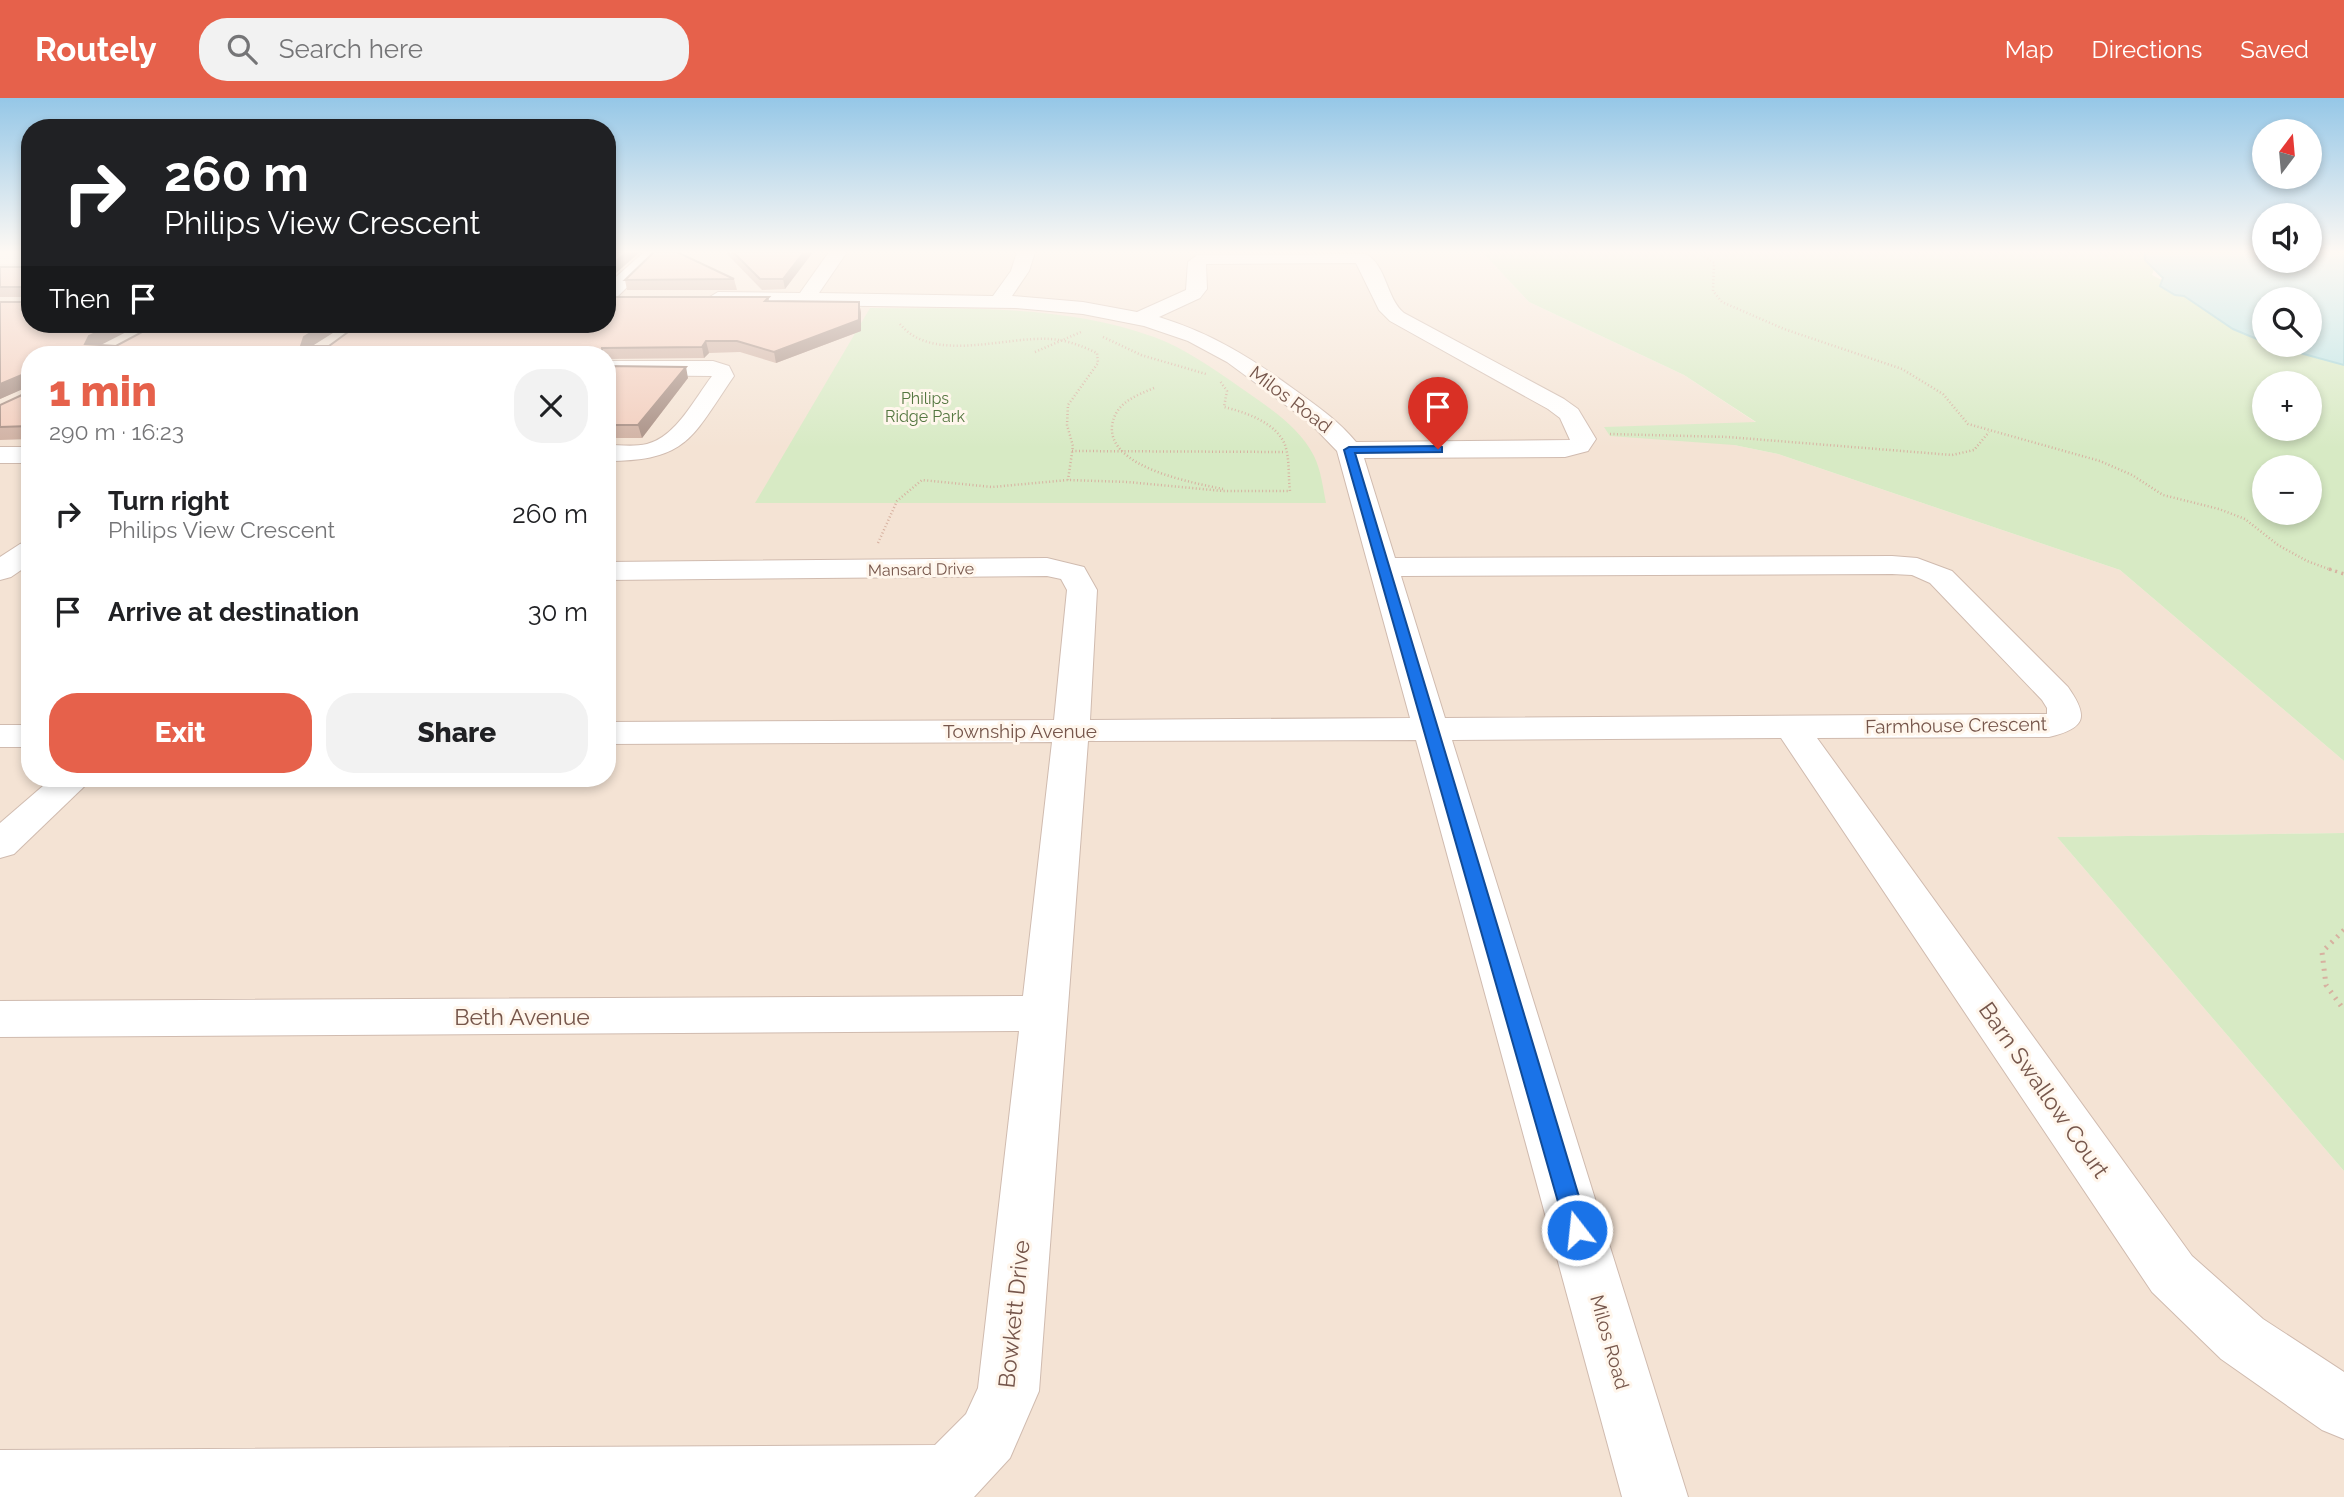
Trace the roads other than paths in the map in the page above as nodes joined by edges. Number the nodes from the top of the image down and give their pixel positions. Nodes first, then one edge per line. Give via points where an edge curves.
1 (1136, 317) edge
2 (1397, 317) edge
3 (1141, 318) joint
4 (616, 368) edge
5 (1349, 450) junction
6 (616, 453) edge
7 (0, 455) edge
8 (21, 455) edge
9 (21, 557) edge
10 (1384, 567) junction
11 (616, 570) edge
12 (0, 572) edge
13 (21, 573) edge
14 (1791, 727) junction
15 (1432, 729) junction
16 (1070, 731) junction
17 (616, 733) edge
18 (0, 736) edge
19 (21, 736) edge
20 (65, 787) edge
21 (0, 845) edge
22 (1043, 1013) junction
23 (0, 1019) edge
24 (2344, 1408) edge
25 (0, 1482) edge
26 (1655, 1497) edge

1 - 3 street, Milos Road
2 - 5 street via 1556,404 1570,414 1584,439 1579,446 1565,449
3 - 5 street, Milos Road via 1230,353 1308,409
4 - 6 street via 713,368 723,376 674,441 636,453
5 - 10 street, Milos Road
7 - 8 street
9 - 12 street
10 - 14 street, Farmhouse Crescent via 1917,567 1941,577 2065,708 2064,719 2049,726
10 - 15 street, Milos Road
11 - 16 street, Mansard Drive via 1047,567 1073,573 1082,590
12 - 13 street
14 - 15 street, Farmhouse Crescent
14 - 24 street, Barn Swallow Court via 2172,1274 2242,1339
15 - 16 street, Township Avenue
15 - 26 street, Milos Road
16 - 17 street, Township Avenue
16 - 22 street, Bowkett Drive
18 - 19 street
20 - 21 street
22 - 23 street, Beth Avenue
22 - 25 street, Bowkett Drive via 1008,1391 988,1436 949,1477

